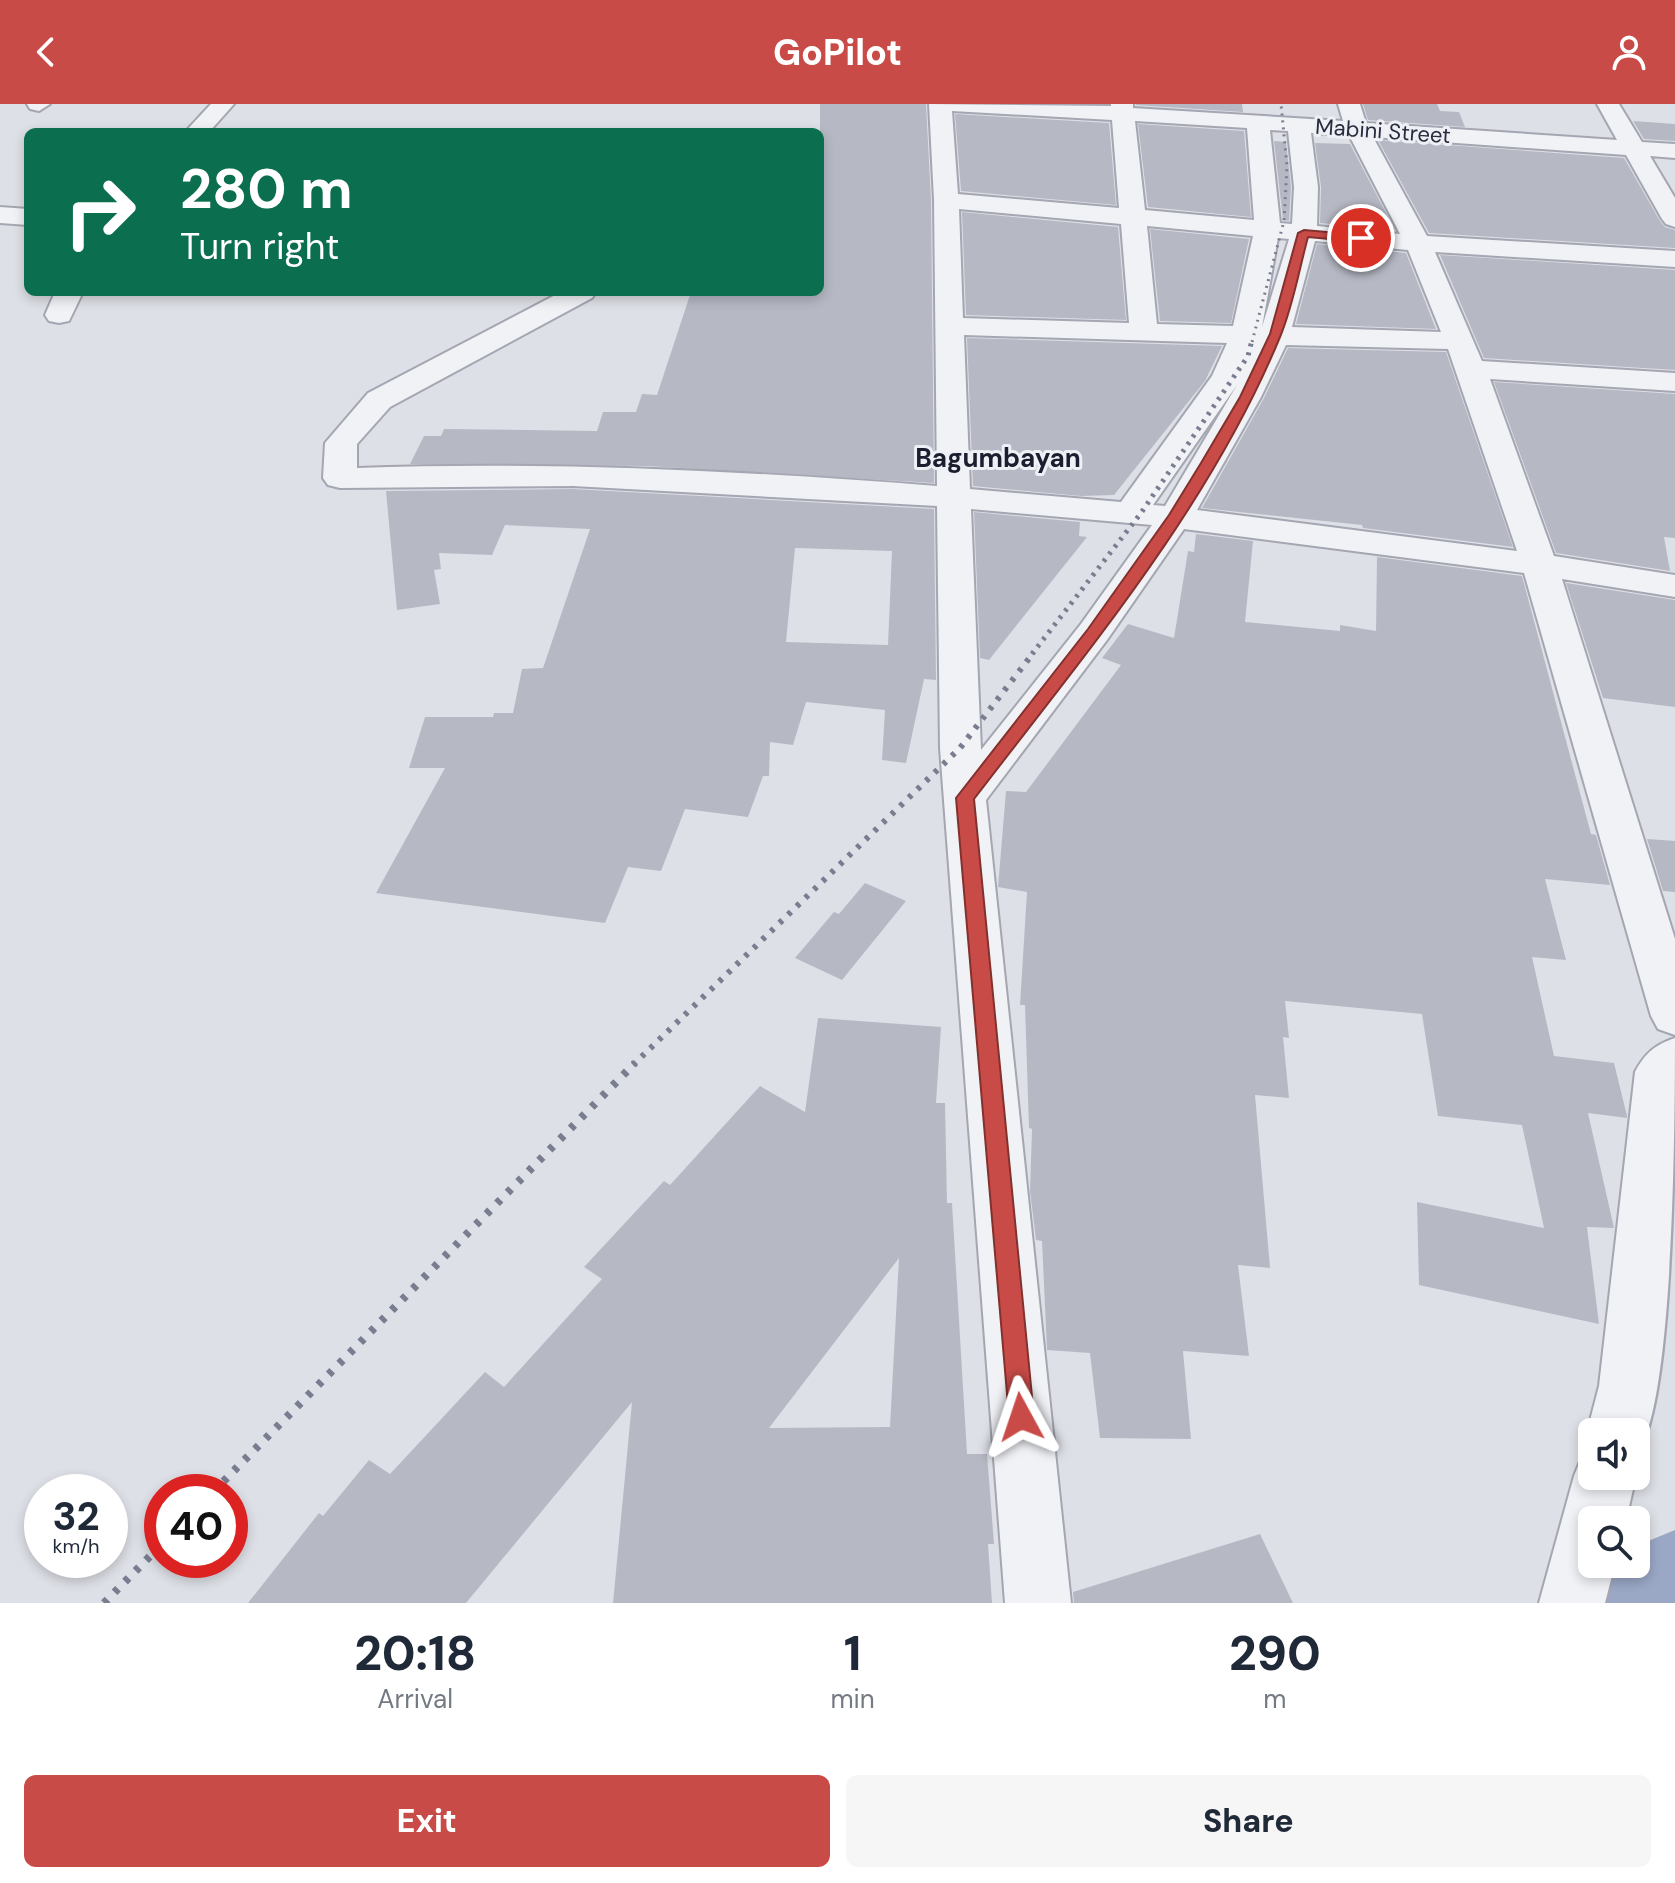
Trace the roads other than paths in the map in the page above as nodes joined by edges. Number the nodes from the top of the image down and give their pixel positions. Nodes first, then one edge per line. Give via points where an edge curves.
1 (223, 104) edge
2 (940, 104) edge
3 (948, 104) edge
4 (1608, 104) edge
5 (1123, 109) edge
6 (1201, 111) edge
7 (1353, 116) edge
8 (1258, 122) junction
9 (1299, 125) junction
10 (200, 128) edge
11 (1635, 148) junction
12 (1675, 151) edge
13 (946, 200) junction
14 (0, 215) edge
15 (1133, 215) junction
16 (24, 217) edge
17 (1675, 219) edge
18 (1267, 229) junction
19 (1304, 233) junction
20 (1418, 243) junction
21 (1675, 259) edge
22 (574, 296) edge
23 (948, 326) junction
24 (1144, 333) junction
25 (1261, 333) junction
26 (1465, 355) junction
27 (1675, 382) edge
28 (955, 496) junction
29 (1131, 512) junction
30 (1176, 516) junction
31 (1539, 563) junction
32 (1675, 586) edge
33 (965, 798) junction
34 (1675, 1016) edge
35 (1675, 1058) edge
36 (1621, 1418) edge
37 (1578, 1578) edge
38 (1038, 1603) edge
39 (1572, 1603) edge

1 - 10 street
2 - 13 street
3 - 5 street, Mabini Street
4 - 11 street
5 - 6 street, Mabini Street
5 - 15 street
6 - 8 street, Mabini Street
7 - 9 street, Mabini Street
7 - 11 street, Mabini Street
7 - 20 street
8 - 9 street, Mabini Street
8 - 18 street
9 - 19 street via 1306,187
11 - 12 street, Mabini Street
11 - 17 street
13 - 15 street
13 - 23 street
14 - 16 street
15 - 18 street
15 - 24 street
18 - 19 street
18 - 25 street
19 - 20 street
19 - 25 street
20 - 21 street
20 - 26 street
22 - 28 street via 379,400 341,443 340,478 661,479
23 - 24 street
23 - 28 street
24 - 25 street
25 - 26 street
25 - 29 street
25 - 30 street via 1246,397
26 - 27 street
26 - 31 street
28 - 29 street
28 - 33 street
29 - 30 street
30 - 31 street
30 - 33 street
31 - 32 street
31 - 34 street
33 - 38 street
35 - 36 street via 1660,1072 1629,1386
37 - 39 street

